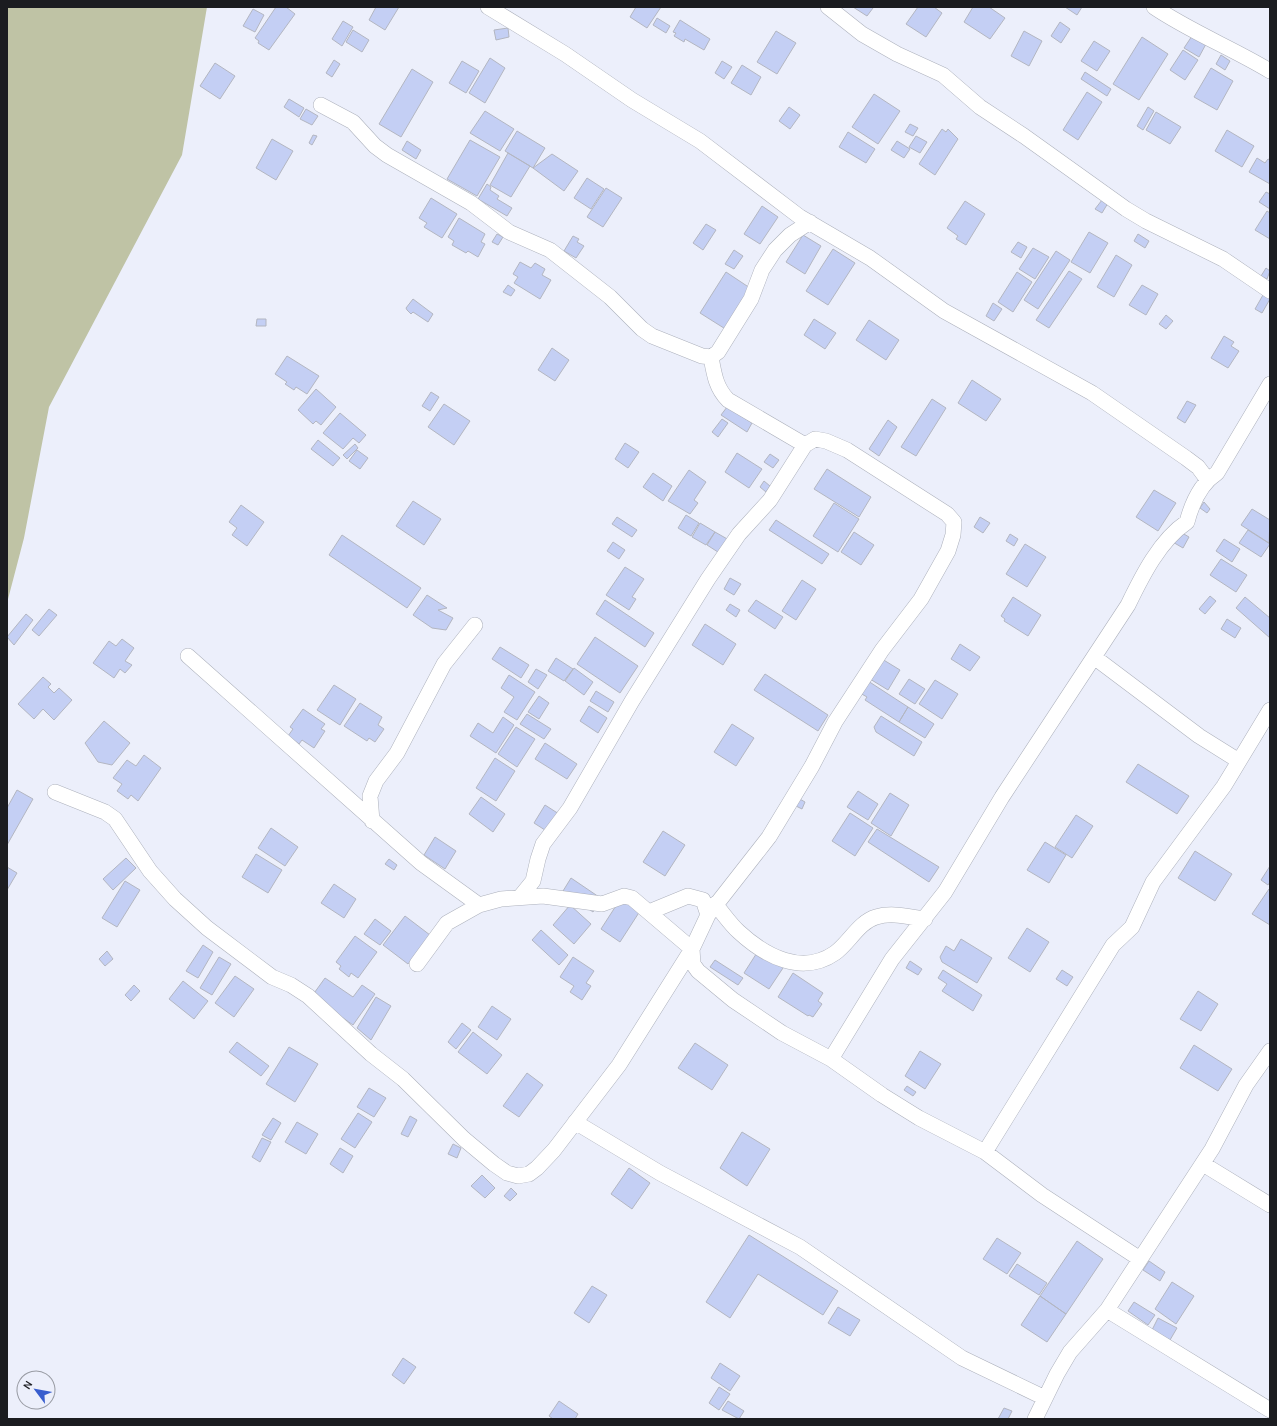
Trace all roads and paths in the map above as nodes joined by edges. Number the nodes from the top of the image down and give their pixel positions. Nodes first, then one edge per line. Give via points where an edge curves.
1 (488, 7) edge
2 (828, 7) edge
3 (1154, 7) edge
4 (1270, 71) edge
5 (321, 105) dead end
6 (810, 222) junction
7 (1270, 291) edge
8 (711, 357) junction
9 (1270, 384) edge
10 (805, 445) junction
11 (1207, 479) junction
12 (475, 625) dead end
13 (188, 656) dead end
14 (1094, 657) junction
15 (1270, 710) edge
16 (1239, 761) junction
17 (55, 792) dead end
18 (372, 821) junction
19 (533, 881) junction
20 (544, 896) junction
21 (520, 897) junction
22 (479, 905) junction
23 (712, 909) junction
24 (650, 912) junction
25 (925, 919) junction
26 (692, 949) junction
27 (418, 964) dead end
28 (1270, 1051) edge
29 (831, 1059) junction
30 (575, 1122) junction
31 (985, 1152) junction
32 (1202, 1164) junction
33 (1270, 1205) edge
34 (1140, 1259) junction
35 (1107, 1310) junction
36 (1045, 1398) junction
37 (1270, 1410) edge
38 (1035, 1419) edge

1 - 6 street via 700,141
2 - 7 street via 862,34 897,54 943,75 980,107 1126,209 1223,259
3 - 4 street via 1178,24 1244,55
5 - 8 street via 353,122 375,146 388,155 471,203 509,232 550,250 610,297 652,336 702,356
6 - 8 street via 790,235 775,250 762,270 751,299 718,352
6 - 11 street via 870,258 944,311 1092,393 1186,458 1198,467
8 - 10 street via 720,393 745,411
9 - 11 street via 1217,473
10 - 19 street via 770,500 739,534 667,645 570,808 543,844
10 - 23 street via 816,440 826,441 846,450 947,514 954,522 953,535 940,567 921,599 882,650 835,722 785,814 744,871
11 - 14 street via 1193,501 1187,522 1176,529 1155,556 1128,605
12 - 18 street via 444,664 398,753 376,781 370,796
13 - 18 street
14 - 16 street via 1199,736
14 - 25 street via 1002,797 945,892
15 - 16 street
16 - 31 street via 1224,786 1153,882 1132,927 1113,946
17 - 30 street via 105,812 115,819 150,871 175,899 207,928 266,973 308,996 403,1079 464,1139 507,1173 518,1176 529,1174 537,1168
18 - 22 street via 421,863
19 - 20 street
19 - 21 street
20 - 21 street
20 - 24 street via 602,904 624,896 632,898
21 - 22 street
22 - 27 street via 447,923
23 - 24 street via 703,900 688,896
23 - 25 street via 763,950 786,961 806,964 821,961 836,952 875,917 891,914
23 - 26 street
24 - 26 street
25 - 29 street via 892,959
26 - 29 street via 693,964 698,972 733,1000 782,1033
26 - 30 street via 619,1065
28 - 32 street via 1246,1086
29 - 31 street via 919,1118
30 - 36 street via 660,1173 800,1247 962,1358
31 - 34 street via 1042,1195
32 - 33 street
32 - 34 street
34 - 35 street
35 - 36 street via 1070,1352
35 - 37 street
36 - 38 street

